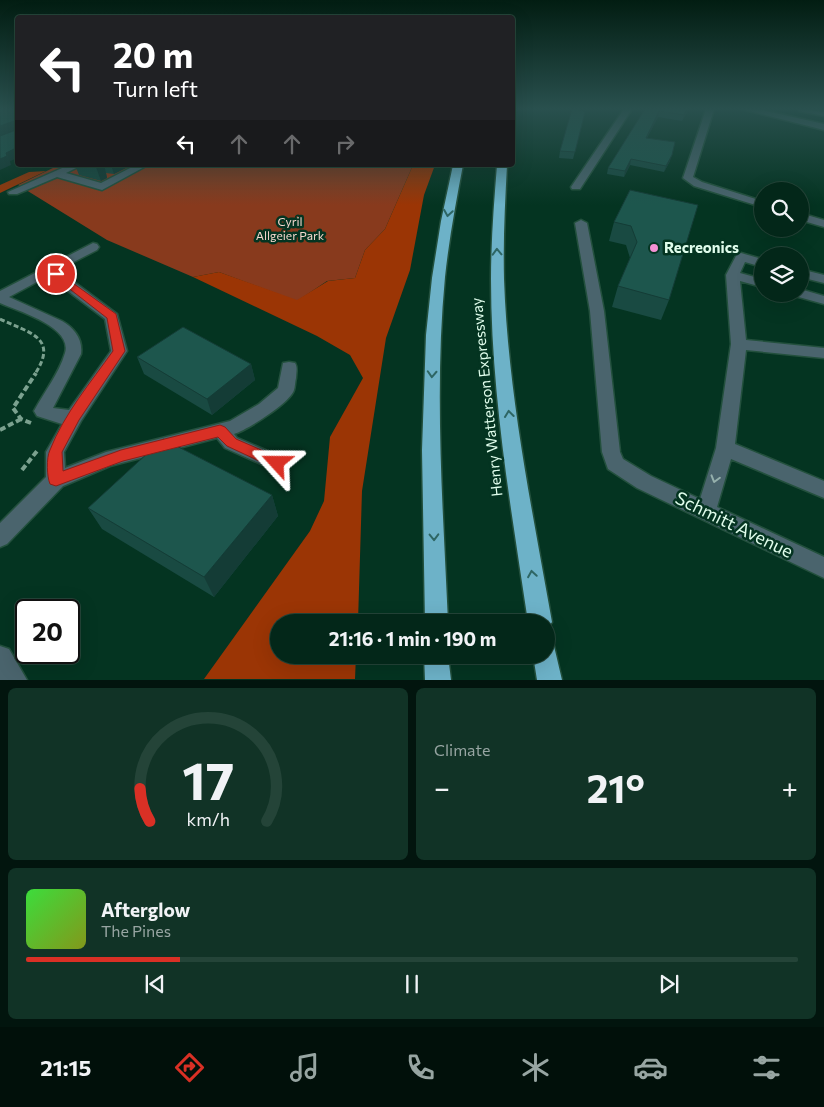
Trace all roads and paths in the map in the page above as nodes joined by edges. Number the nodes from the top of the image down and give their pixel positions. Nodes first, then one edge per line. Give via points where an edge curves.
1 (607, 141) edge
2 (700, 141) edge
3 (72, 167) edge
4 (139, 167) edge
5 (458, 167) edge
6 (502, 167) edge
7 (57, 174) junction
8 (576, 187) dead end
9 (13, 192) dead end
10 (754, 202) edge
11 (809, 219) edge
12 (581, 223) dead end
13 (824, 224) edge
14 (93, 247) dead end
15 (754, 261) edge
16 (49, 270) junction
17 (733, 275) junction
18 (809, 275) edge
19 (824, 279) edge
20 (754, 281) edge
21 (809, 296) edge
22 (0, 297) edge
23 (824, 300) edge
24 (0, 319) edge
25 (739, 344) junction
26 (824, 353) edge
27 (289, 367) dead end
28 (74, 417) junction
29 (21, 418) junction
30 (38, 422) dead end
31 (0, 430) edge
32 (220, 431) junction
33 (40, 447) dead end
34 (725, 448) junction
35 (277, 463) dead end
36 (22, 470) dead end
37 (56, 480) junction
38 (824, 490) edge
39 (706, 511) junction
40 (0, 537) edge
41 (824, 568) edge
42 (436, 614) edge
43 (539, 614) edge
44 (0, 658) edge
45 (437, 664) edge
46 (547, 664) edge
47 (15, 680) edge
48 (438, 680) edge
49 (550, 680) edge

1 - 8 street
2 - 10 street via 688,178
3 - 7 street
4 - 7 street via 102,187
5 -> 42 highway via 438,287 432,378
43 -> 6 highway, Henry Watterson Expressway via 504,378 496,227
7 - 9 street
11 - 13 street
12 - 39 street, Schmitt Avenue via 597,310 615,464 644,482
14 - 16 street
15 - 17 street via 741,257
16 - 22 street
16 - 28 street via 112,317 119,351
17 - 20 street
17 - 25 street
18 - 19 street
21 - 23 street
22 - 28 street via 70,334 74,349 43,411 59,417
24 - 29 path via 36,337 45,354 13,408
25 - 26 street
25 - 34 street
27 - 32 street via 286,390 265,409 235,427
28 - 37 street via 55,452
29 - 30 path via 30,424
29 - 31 path
32 - 35 street via 231,443
32 - 37 street via 106,460
33 - 36 path
34 - 38 street
34 -> 39 street
37 - 40 street
39 - 41 street, Schmitt Avenue
44 - 47 street
45 - 48 highway
46 - 49 highway

